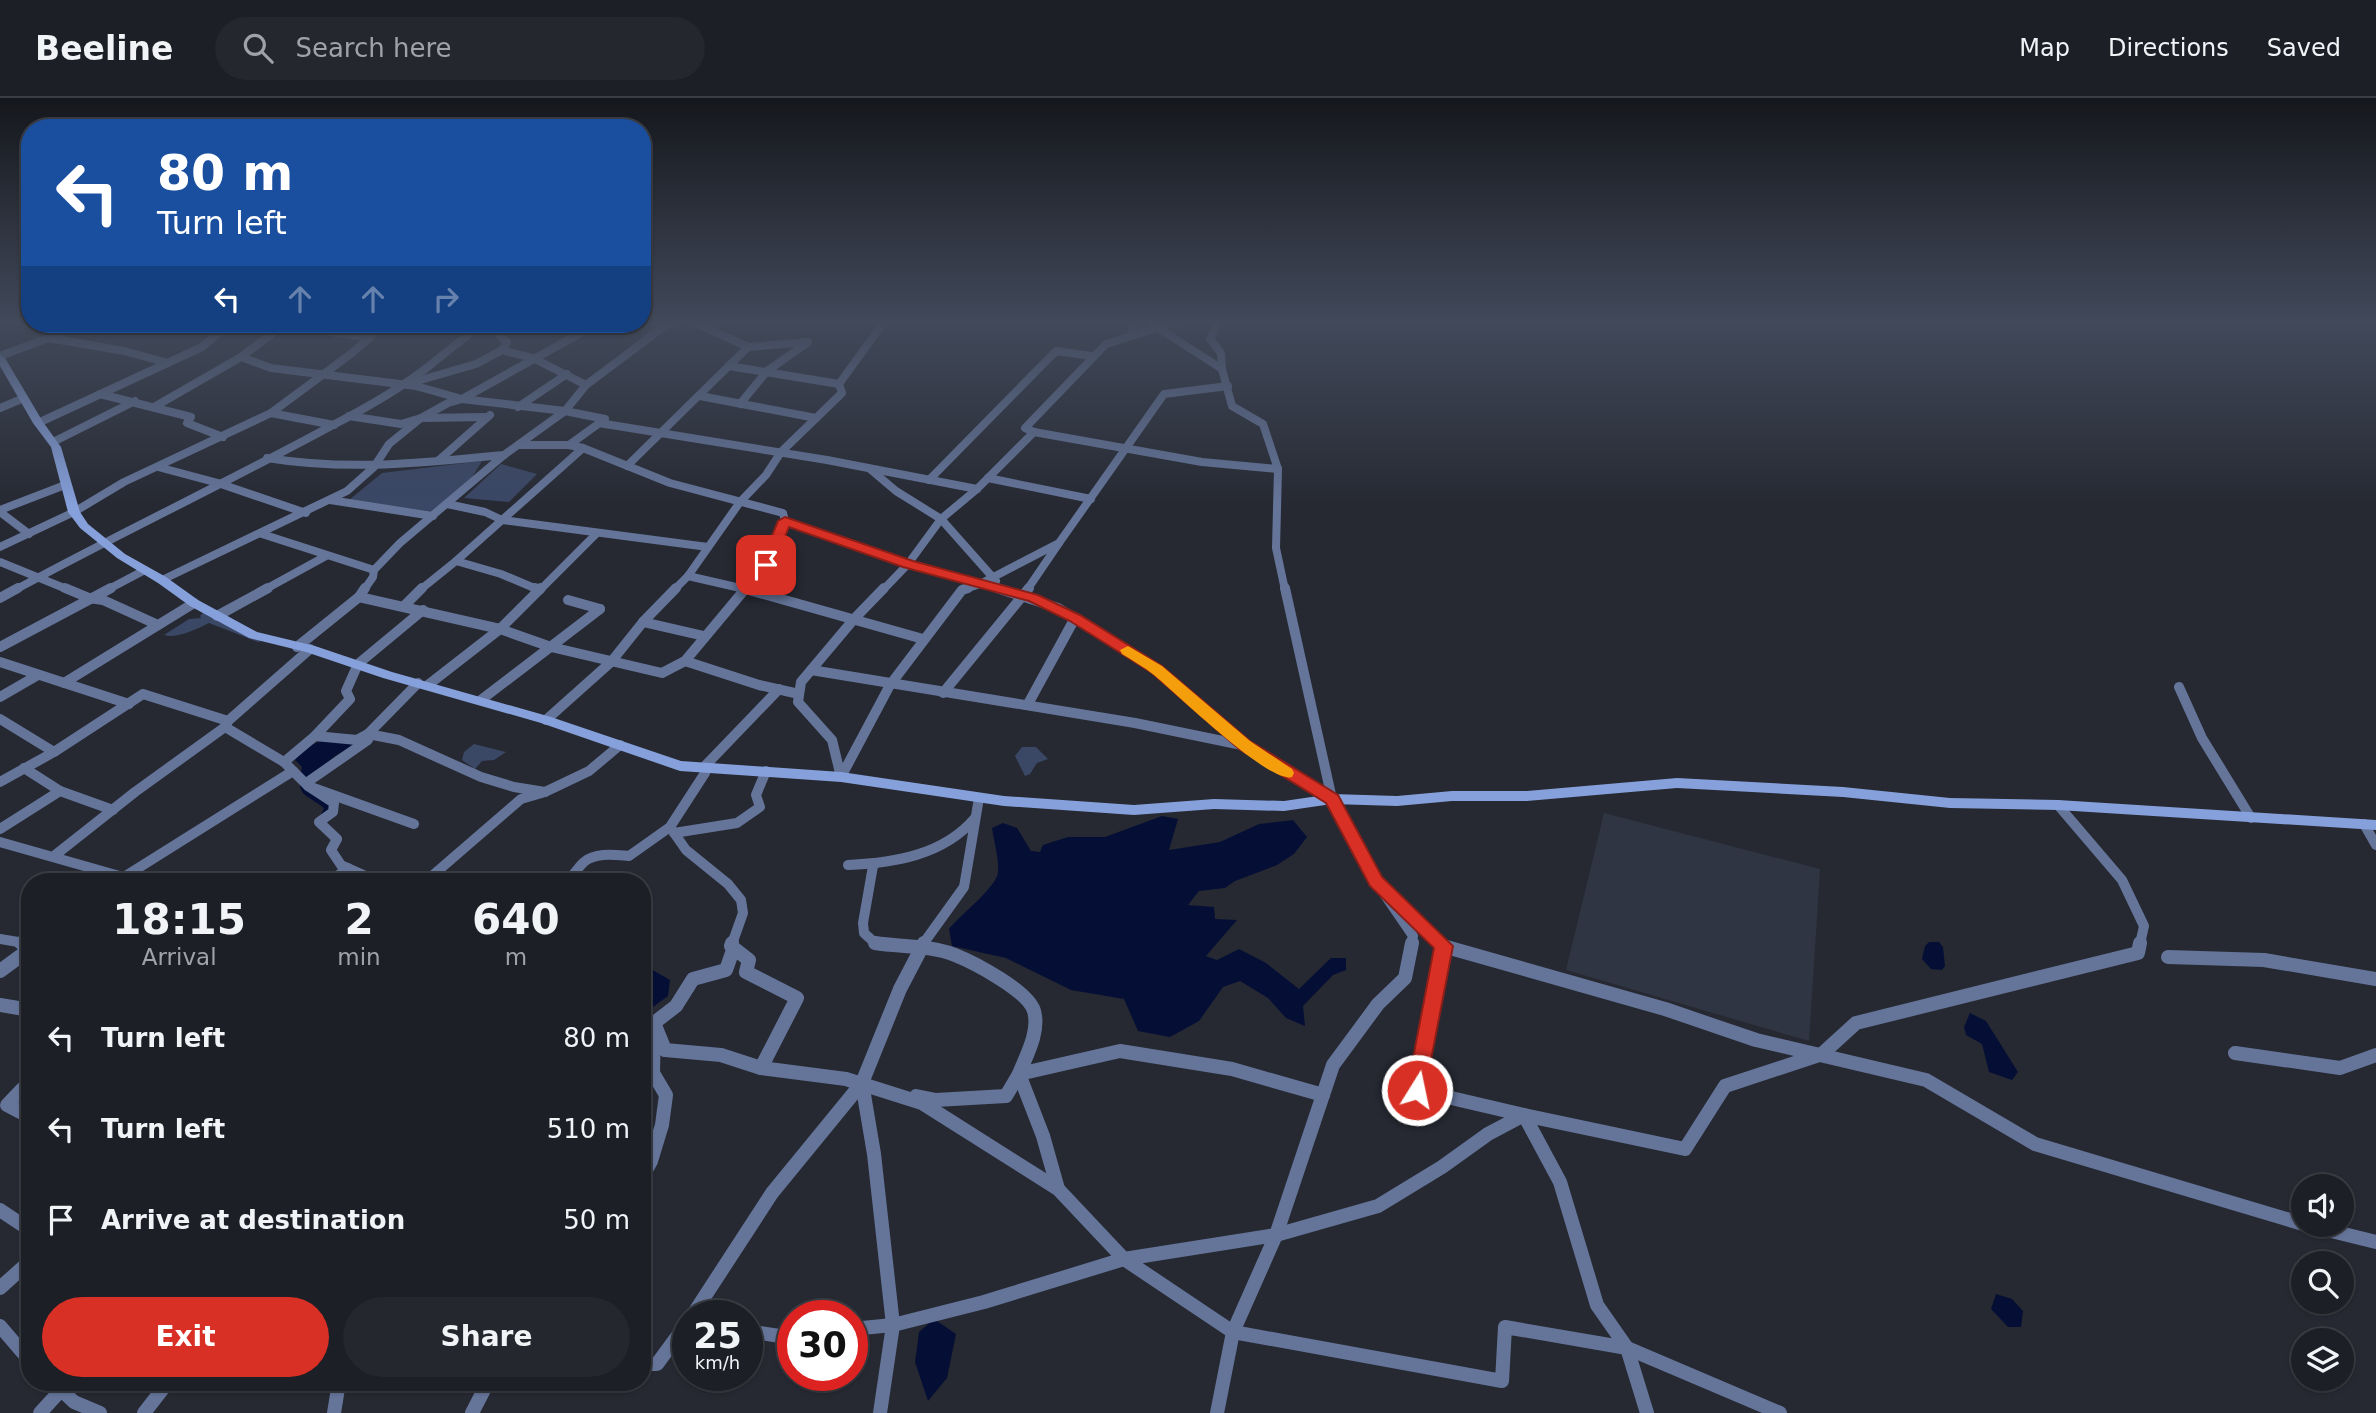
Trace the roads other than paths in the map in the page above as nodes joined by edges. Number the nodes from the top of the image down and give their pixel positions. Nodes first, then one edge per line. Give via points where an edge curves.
1 (15, 383) edge
2 (123, 383) edge
3 (195, 383) edge
4 (312, 383) edge
5 (389, 383) edge
6 (408, 383) edge
7 (489, 383) edge
8 (553, 383) edge
9 (583, 383) edge
10 (712, 383) edge
11 (757, 383) edge
12 (835, 383) edge
13 (1024, 383) edge
14 (1067, 383) edge
15 (839, 384) joint
16 (402, 385) junction
17 (586, 385) joint
18 (1228, 386) joint
19 (100, 394) junction
20 (700, 396) junction
21 (24, 398) junction
22 (462, 399) junction
23 (135, 401) junction
24 (740, 404) junction
25 (503, 405) junction
26 (154, 407) junction
27 (519, 407) junction
28 (0, 408) edge
29 (565, 411) junction
30 (271, 413) junction
31 (349, 416) junction
32 (487, 417) junction
33 (421, 418) junction
34 (816, 418) junction
35 (599, 422) junction
36 (38, 423) junction
37 (334, 425) junction
38 (1034, 432) junction
39 (662, 433) junction
40 (223, 437) junction
41 (53, 442) junction
42 (519, 445) junction
43 (569, 445) junction
44 (583, 448) junction
45 (1124, 449) junction
46 (781, 452) junction
47 (504, 455) junction
48 (267, 458) junction
49 (439, 460) junction
50 (627, 466) junction
51 (158, 467) junction
52 (374, 467) junction
53 (868, 468) junction
54 (1278, 469) junction
55 (988, 478) junction
56 (929, 480) junction
57 (218, 483) junction
58 (65, 485) junction
59 (977, 489) junction
60 (1091, 499) junction
61 (330, 500) junction
62 (740, 502) junction
63 (447, 504) junction
64 (0, 511) edge
65 (74, 512) junction
66 (306, 513) junction
67 (433, 516) junction
68 (941, 519) junction
69 (502, 520) junction
70 (785, 521) junction
71 (29, 534) junction
72 (262, 534) junction
73 (596, 534) junction
74 (101, 543) junction
75 (1059, 543) junction
76 (0, 547) edge
77 (708, 547) junction
78 (327, 556) junction
79 (0, 562) edge
80 (456, 562) junction
81 (908, 564) junction
82 (374, 570) junction
83 (144, 571) junction
84 (38, 576) junction
85 (688, 576) junction
86 (992, 576) junction
87 (162, 580) junction
88 (979, 584) junction
89 (746, 589) junction
90 (540, 590) junction
91 (1019, 594) junction
92 (359, 597) junction
93 (0, 598) edge
94 (89, 598) junction
95 (568, 600) dead end
96 (194, 603) junction
97 (404, 606) junction
98 (423, 610) junction
99 (217, 616) junction
100 (1075, 618) junction
101 (855, 619) junction
102 (643, 622) junction
103 (158, 625) junction
104 (500, 629) junction
105 (704, 636) junction
106 (923, 639) junction
107 (0, 647) edge
108 (551, 647) junction
109 (303, 648) junction
110 (685, 661) junction
111 (0, 662) edge
112 (611, 662) junction
113 (358, 664) junction
114 (811, 670) junction
115 (38, 675) junction
116 (64, 683) junction
117 (423, 684) junction
118 (890, 685) junction
119 (2179, 687) dead end
120 (779, 690) junction
121 (943, 693) junction
122 (799, 694) junction
123 (0, 697) edge
124 (481, 700) junction
125 (129, 704) junction
126 (1028, 705) junction
127 (0, 719) edge
128 (546, 720) junction
129 (227, 724) junction
130 (368, 734) junction
131 (315, 736) junction
132 (620, 745) junction
133 (1244, 745) junction
134 (54, 752) junction
135 (705, 766) junction
136 (288, 767) junction
137 (24, 768) junction
138 (766, 771) junction
139 (841, 777) junction
140 (0, 782) edge
141 (308, 786) junction
142 (60, 791) junction
143 (545, 792) junction
144 (979, 798) junction
145 (1332, 799) junction
146 (2058, 805) junction
147 (113, 810) junction
148 (977, 815) junction
149 (2251, 818) junction
150 (414, 824) dead end
151 (2370, 825) edge
152 (0, 829) edge
153 (672, 830) junction
154 (2, 844) edge
155 (2376, 845) edge
156 (54, 856) junction
157 (848, 865) dead end
158 (873, 866) junction
159 (348, 868) junction
160 (101, 873) edge
161 (130, 873) edge
162 (341, 873) edge
163 (359, 873) edge
164 (435, 873) edge
165 (576, 873) edge
166 (1376, 882) junction
167 (0, 939) edge
168 (21, 944) edge
169 (1443, 946) junction
170 (921, 947) junction
171 (733, 950) junction
172 (21, 954) edge
173 (2168, 957) dead end
174 (0, 971) edge
175 (2376, 979) edge
176 (0, 1004) edge
177 (21, 1008) edge
178 (651, 1022) edge
179 (651, 1029) edge
180 (651, 1053) edge
181 (2235, 1053) dead end
182 (1822, 1054) junction
183 (2376, 1055) edge
184 (761, 1068) junction
185 (1019, 1074) junction
186 (862, 1083) junction
187 (21, 1091) edge
188 (1323, 1095) junction
189 (4, 1109) edge
190 (21, 1114) edge
191 (1524, 1115) junction
192 (651, 1161) edge
193 (1058, 1189) junction
194 (0, 1210) edge
195 (2291, 1220) edge
196 (21, 1224) edge
197 (1276, 1236) junction
198 (2354, 1236) edge
199 (2376, 1242) edge
200 (1124, 1259) junction
201 (21, 1269) edge
202 (0, 1288) edge
203 (702, 1300) edge
204 (893, 1325) junction
205 (0, 1326) edge
206 (868, 1327) edge
207 (1233, 1332) junction
208 (672, 1344) edge
209 (1627, 1348) junction
210 (21, 1350) edge
211 (651, 1364) edge
212 (54, 1391) edge
213 (62, 1391) edge
214 (161, 1391) edge
215 (338, 1391) edge
216 (483, 1391) edge
217 (40, 1413) edge
218 (100, 1413) edge
219 (144, 1413) edge
220 (334, 1413) edge
221 (472, 1413) edge
222 (880, 1413) edge
223 (1217, 1413) edge
224 (1647, 1413) edge
225 (1780, 1413) edge

1 - 21 street
2 - 19 street
3 - 26 street
4 - 30 street
5 - 16 street
6 - 16 street
7 - 22 street
8 - 27 street
9 - 17 street
10 - 20 street
11 - 24 street
12 - 15 street
13 - 56 street
14 - 38 street via 1025,428
15 - 34 street via 842,393
16 - 22 street
16 - 31 street
17 - 29 street
18 - 45 street via 1164,394
18 - 54 street via 1232,406 1263,424
19 - 23 street
19 - 36 street
20 - 24 street
20 - 39 street
21 - 28 street
21 - 36 street
22 - 25 street
22 - 33 street
23 - 26 street
23 - 41 street
24 - 34 street
25 - 27 street
25 - 32 street
26 - 40 street via 191,417 187,423
27 - 29 street
29 - 35 street via 605,419
29 - 42 street
30 - 37 street
30 - 40 street
31 - 33 street via 401,424
31 - 37 street
32 - 33 street
32 - 49 street
33 - 52 street via 389,444
34 - 46 street
35 - 39 street
35 - 43 street
36 - 41 street
37 - 48 street
38 - 45 street
38 - 55 street
39 - 46 street
39 - 50 street
40 - 51 street
41 - 58 street
42 - 43 street
42 - 47 street
43 - 44 street
44 - 50 street
44 - 69 street
45 - 54 street
45 - 60 street
46 - 53 street
46 - 62 street
47 - 49 street
47 - 63 street
48 - 52 street
48 - 57 street
49 - 52 street
50 - 62 street
51 - 57 street
51 - 65 street
52 - 61 street
53 - 56 street
53 - 68 street
54 - 145 street via 1276,548
55 - 59 street
55 - 60 street
56 - 59 street
57 - 66 street
57 - 74 street
58 - 64 street
58 - 65 street
59 - 68 street
60 - 75 street
61 - 66 street
61 - 67 street
62 - 70 street via 783,513
62 - 77 street
63 - 67 street
63 - 69 street
64 - 71 street
65 - 71 street
65 - 74 street
66 - 72 street
67 - 82 street
68 - 81 street
68 - 86 street
69 - 73 street
69 - 80 street
70 - 81 street
70 - 89 street via 766,565
71 - 76 street
72 - 78 street
72 - 87 street
73 - 77 street
73 - 90 street
74 - 83 street
74 - 84 street
75 - 86 street
75 - 91 street
77 - 85 street
78 - 82 street
78 - 99 street
79 - 84 street
80 - 90 street
80 - 97 street
81 - 88 street
81 - 101 street
82 - 92 street
83 - 87 street
83 - 94 street
84 - 93 street
84 - 94 street
85 - 89 street
85 - 102 street
86 - 88 street
86 - 91 street
87 - 96 street
88 - 91 street
88 - 106 street via 962,590
89 - 101 street
89 - 105 street
90 - 104 street
91 - 100 street
91 - 121 street
92 - 97 street
92 - 109 street
94 - 103 street
94 - 107 street
95 - 108 street via 600,609
96 - 99 street
96 - 103 street
97 - 98 street
98 - 104 street
98 - 113 street
99 - 109 street via 253,635
100 - 126 street
100 - 133 street via 1157,670
101 - 106 street
101 - 114 street
102 - 105 street
102 - 112 street
103 - 116 street
104 - 108 street
104 - 117 street
105 - 110 street
106 - 118 street
108 - 112 street
108 - 124 street
109 - 113 street
109 - 129 street
110 - 112 street via 662,673
110 - 120 street
111 - 115 street
112 - 128 street
113 - 117 street
113 - 131 street via 346,691 350,699
114 - 118 street
114 - 122 street via 801,682
115 - 116 street
115 - 123 street
116 - 125 street
117 - 124 street
117 - 130 street
118 - 121 street
118 - 139 street
119 - 149 street via 2207,748
120 - 122 street
120 - 135 street
121 - 126 street
122 - 139 street via 798,702 832,740
124 - 128 street
125 - 129 street via 143,694
125 - 134 street
126 - 133 street
127 - 134 street
128 - 132 street
129 - 136 street
129 - 147 street
130 - 131 street via 357,740
130 - 141 street via 368,740
130 - 143 street via 399,740 503,784
131 - 136 street
132 - 135 street via 680,766
132 - 143 street via 589,771
133 - 145 street
134 - 137 street
135 - 138 street
135 - 153 street
136 - 141 street
136 - 161 street
137 - 140 street
137 - 142 street
138 - 139 street
138 - 153 street via 756,795 760,807 737,823
139 - 144 street
141 - 150 street
141 - 159 street via 334,803 332,813 319,822 337,839 331,850
142 - 147 street
142 - 152 street
143 - 164 street via 521,799
144 - 145 street via 1134,810 1214,804 1284,806
144 - 148 street
145 - 146 street via 1527,796 1677,783 1950,803
145 - 166 street
146 - 149 street
146 - 182 street via 2122,880 2144,926 2138,953 1856,1023
147 - 156 street
148 - 158 street via 946,844
148 - 170 street via 964,887
149 - 151 street
151 - 155 street
153 - 165 street via 629,856 605,854 585,861
153 - 171 street via 687,852 714,870 740,899 743,906
154 - 156 street
156 - 160 street
157 - 158 street
158 - 170 street via 864,933 875,943
159 - 162 street
159 - 163 street
166 - 169 street
166 - 188 street via 1413,936 1405,978 1378,1004 1333,1065
167 - 168 street
169 - 182 street via 1665,1009 1756,1040
169 - 191 street via 1417,1090
170 - 185 street via 955,955 1019,991 1034,1010 1034,1037
170 - 186 street
171 - 178 street via 726,970 693,979 677,1006
171 - 184 street via 749,960 746,972 797,998
172 - 174 street
173 - 175 street via 2264,960
176 - 177 street
179 - 184 street via 665,1050 721,1055
180 - 192 street via 653,1073 666,1095
181 - 183 street via 2340,1068
182 - 191 street via 1725,1086 1685,1149
182 - 195 street via 1926,1080 2035,1144
184 - 186 street
185 - 186 street via 1006,1096 936,1100
185 - 188 street via 1120,1051 1232,1069
185 - 193 street
186 - 193 street via 922,1104
186 - 203 street via 772,1194
186 - 204 street
187 - 189 street
188 - 197 street
189 - 190 street
191 - 197 street via 1378,1206
191 - 209 street via 1560,1182 1597,1306
193 - 200 street
194 - 196 street
197 - 200 street
197 - 207 street
198 - 199 street
200 - 204 street
200 - 207 street
201 - 202 street
204 - 206 street
204 - 222 street
205 - 210 street
207 - 209 street via 1502,1381 1505,1327
207 - 223 street
208 - 211 street via 657,1364
209 - 224 street
209 - 225 street
212 - 217 street
213 - 218 street via 74,1402
214 - 219 street
215 - 220 street
216 - 221 street

